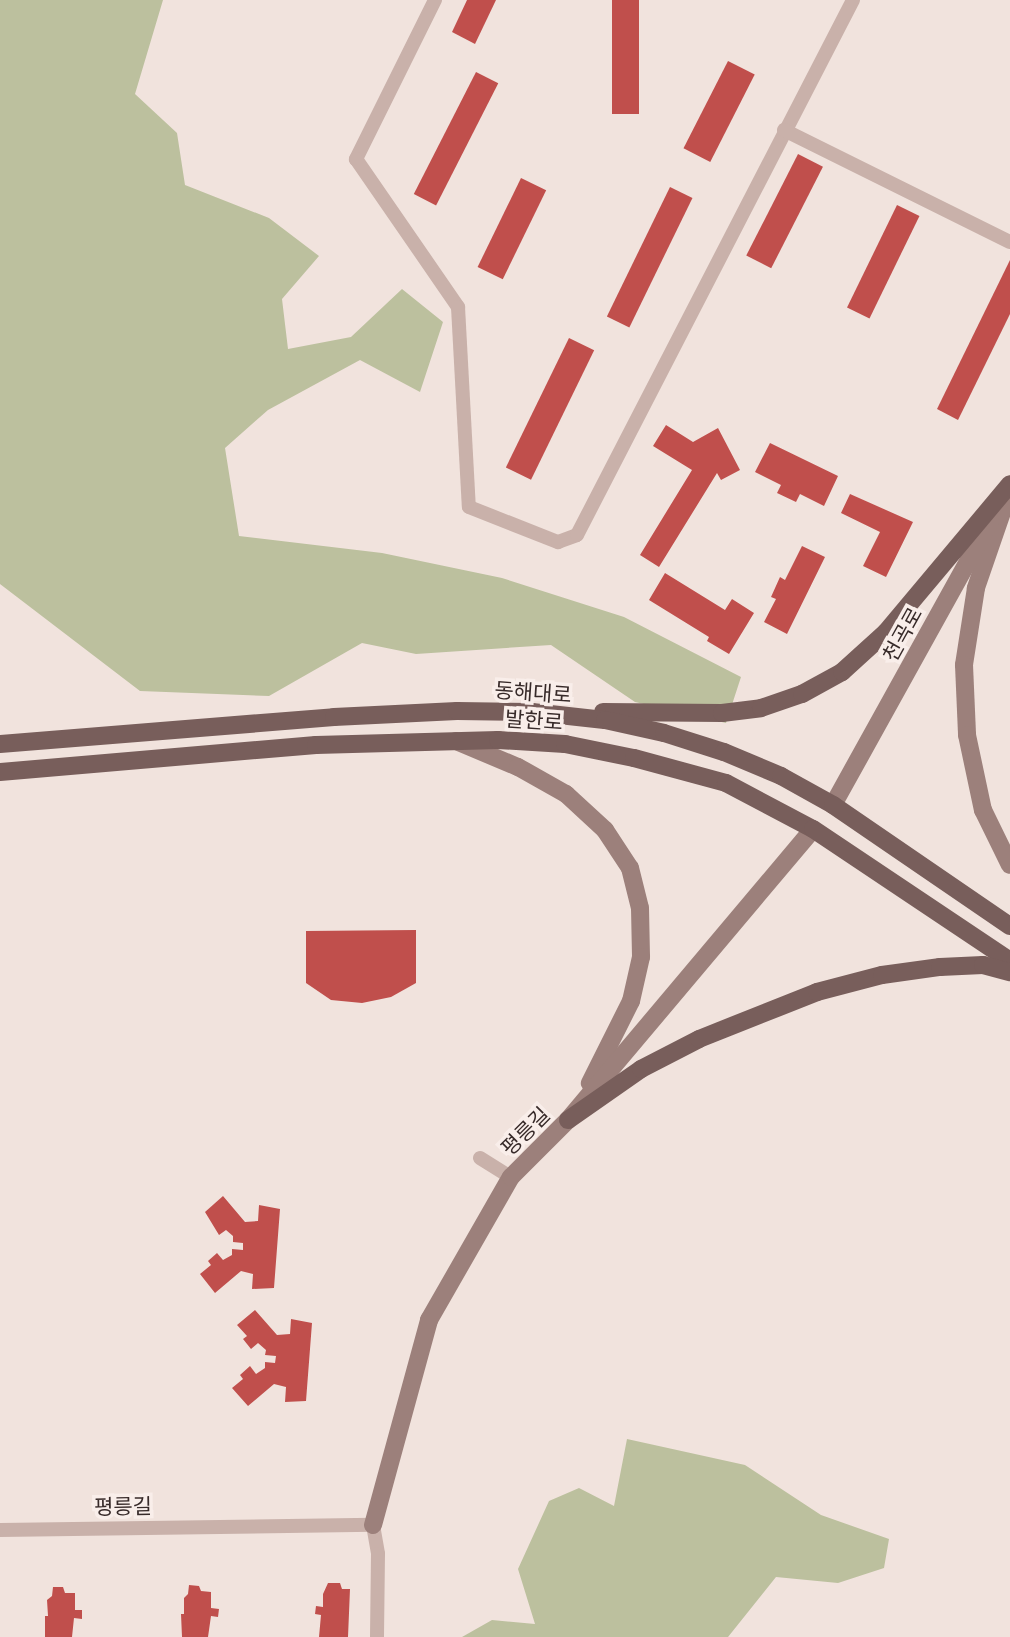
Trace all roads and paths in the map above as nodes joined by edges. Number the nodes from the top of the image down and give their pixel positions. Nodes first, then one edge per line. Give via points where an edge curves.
1 (435, 0) edge
2 (853, 0) edge
3 (784, 130) junction
4 (1010, 242) edge
5 (1010, 486) edge
6 (532, 712) junction
7 (456, 741) junction
8 (0, 744) edge
9 (0, 772) edge
10 (833, 805) junction
11 (813, 829) junction
12 (1010, 865) edge
13 (1010, 926) edge
14 (1010, 961) edge
15 (1010, 972) edge
16 (568, 1121) junction
17 (480, 1158) dead end
18 (511, 1177) junction
19 (373, 1525) junction
20 (0, 1530) edge
21 (377, 1637) edge

1 - 3 street via 356,159 458,307 469,507 558,542 578,535
2 - 3 street
3 - 4 street
5 - 6 main road via 886,632 842,672 802,694 761,708 722,713
5 - 10 street, 천곡로
5 - 12 street via 976,588 964,665 967,735 983,810
6 - 8 main road, 동해대로 via 334,717
6 - 10 main road, 동해대로 via 605,720 664,733 781,776
7 - 9 main road, 발한로 via 316,745
7 - 11 main road, 발한로 via 565,744 634,758 726,783
7 - 16 street via 566,794 605,830 630,868 640,908 641,957 631,1001
10 - 11 main road
10 - 13 main road, 동해대로
11 - 14 main road, 발한로
11 - 16 street, 평릉길
15 - 16 main road via 983,965 940,967 882,975 817,992 699,1039 642,1069
16 - 18 street, 평릉길
17 - 18 street
18 - 19 street, 평릉길 via 429,1320
19 - 20 street, 평릉길
19 - 21 street, 평릉길 via 378,1554

